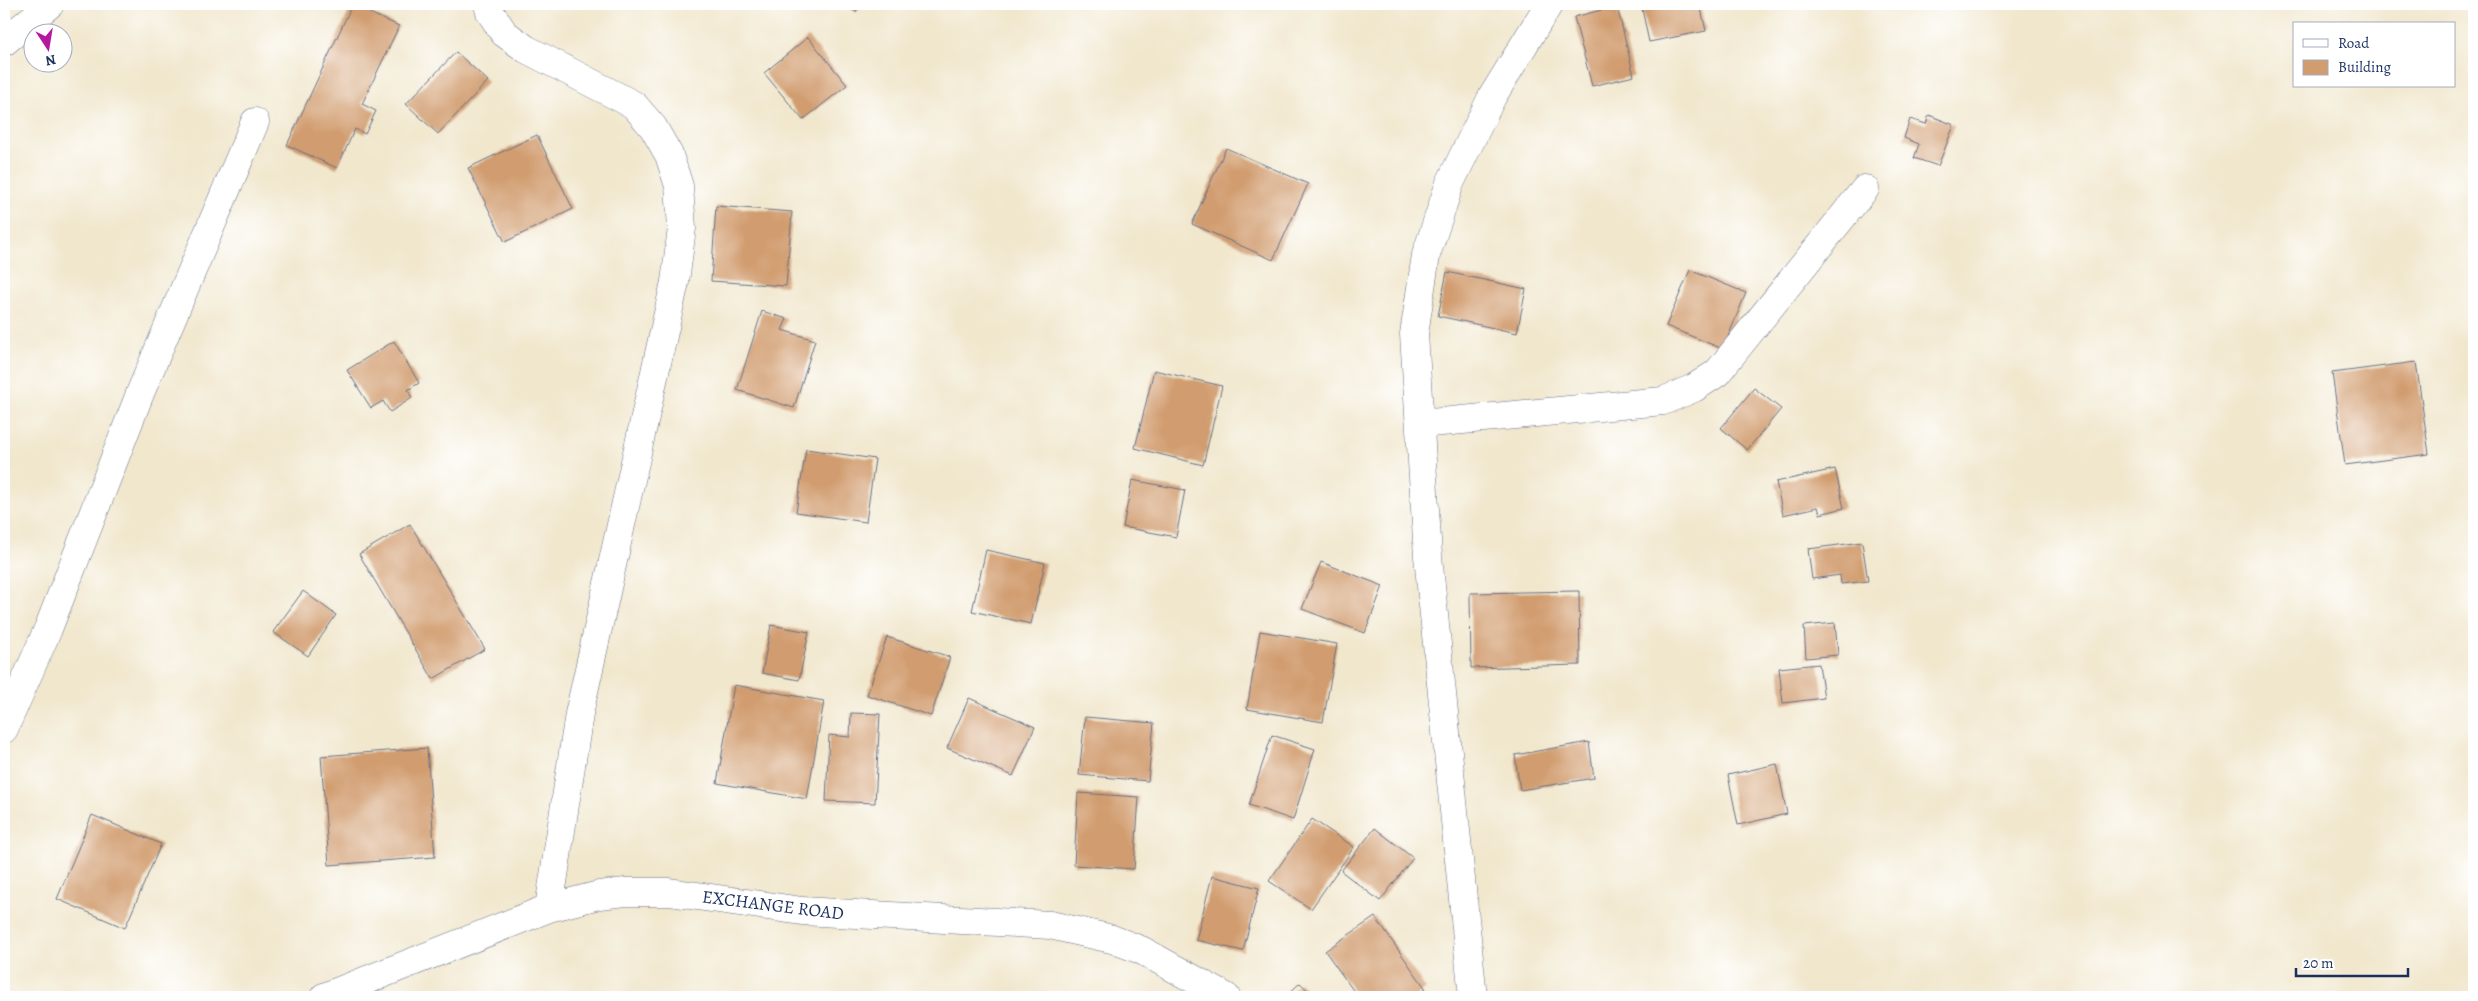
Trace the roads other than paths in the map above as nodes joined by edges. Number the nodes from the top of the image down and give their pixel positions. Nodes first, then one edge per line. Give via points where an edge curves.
1 (50, 4) edge
2 (488, 4) edge
3 (1549, 4) edge
4 (4, 42) edge
5 (254, 122) dead end
6 (1865, 189) dead end
7 (1420, 424) junction
8 (4, 729) edge
9 (549, 908) junction
10 (324, 997) edge
11 (1226, 997) edge
12 (1473, 997) edge

1 - 4 street
2 - 9 street via 504,33 526,49 634,105 653,127 669,154 679,186 682,228 675,282 579,714
3 - 7 street via 1488,106 1450,183 1426,256 1414,334
5 - 8 street
6 - 7 street via 1717,373 1694,388 1663,401
7 - 12 street via 1428,556
9 - 10 street, EXCHANGE ROAD
9 - 11 street, EXCHANGE ROAD via 599,895 669,892 802,911 1050,924 1112,939 1141,950

